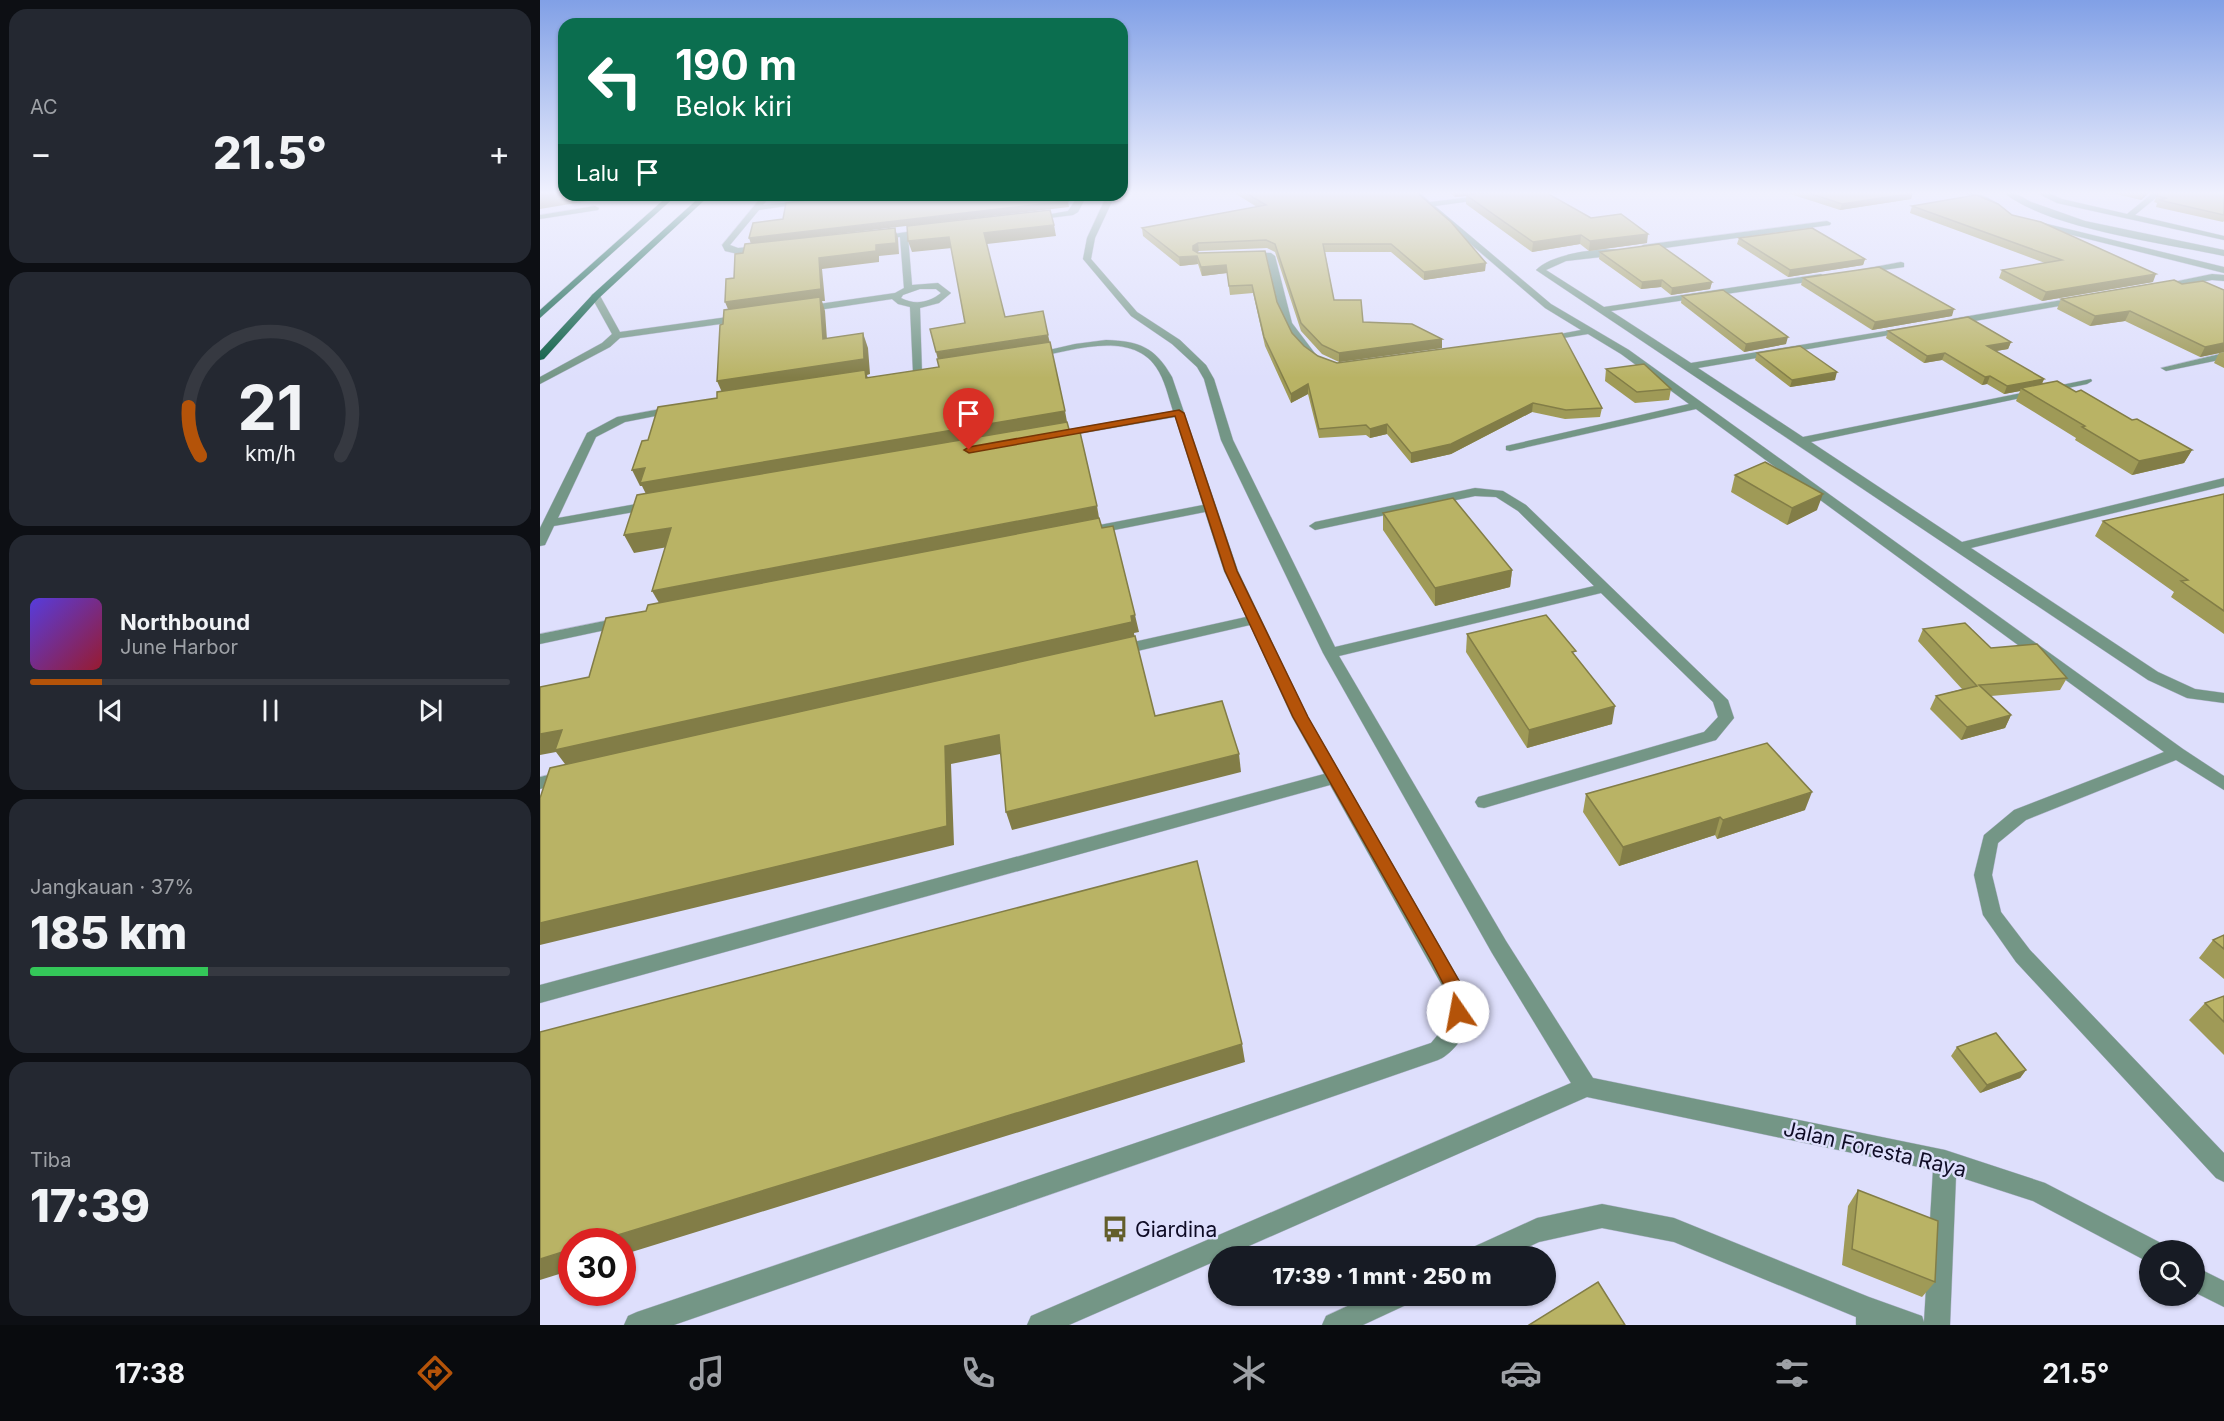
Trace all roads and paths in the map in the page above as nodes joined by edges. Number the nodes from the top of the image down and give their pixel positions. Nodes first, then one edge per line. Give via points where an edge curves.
1 (608, 254) edge
2 (642, 254) edge
3 (905, 254) edge
4 (1089, 254) edge
5 (1234, 254) edge
6 (1239, 254) edge
7 (1269, 254) edge
8 (1487, 254) edge
9 (1606, 254) edge
10 (2158, 254) edge
11 (1901, 265) dead end
12 (2224, 270) edge
13 (1855, 272) edge
14 (1832, 275) edge
15 (2224, 278) edge
16 (908, 288) junction
17 (2142, 289) edge
18 (897, 295) junction
19 (596, 296) junction
20 (2096, 297) edge
21 (915, 305) junction
22 (793, 310) edge
23 (1600, 310) junction
24 (540, 315) edge
25 (758, 315) edge
26 (1945, 323) edge
27 (1922, 327) edge
28 (1590, 331) junction
29 (617, 335) junction
30 (1531, 342) edge
31 (2224, 356) edge
32 (540, 357) edge
33 (1012, 358) edge
34 (1322, 364) edge
35 (1690, 366) junction
36 (941, 368) edge
37 (2166, 368) dead end
38 (540, 381) edge
39 (2087, 381) dead end
40 (1698, 405) junction
41 (690, 407) edge
42 (1179, 413) junction
43 (1039, 437) edge
44 (1802, 441) junction
45 (1510, 448) dead end
46 (2224, 482) edge
47 (665, 503) edge
48 (1210, 507) junction
49 (549, 524) junction
50 (1315, 526) dead end
51 (1069, 535) edge
52 (540, 542) edge
53 (1960, 547) junction
54 (1604, 588) junction
55 (634, 620) edge
56 (1254, 620) junction
57 (540, 639) edge
58 (1330, 653) junction
59 (1105, 654) edge
60 (2224, 698) edge
61 (2177, 753) junction
62 (574, 775) edge
63 (1335, 777) junction
64 (540, 783) edge
65 (2224, 784) edge
66 (1484, 802) dead end
67 (540, 994) edge
68 (1586, 1087) junction
69 (1945, 1161) junction
70 (2224, 1170) edge
71 (2139, 1245) edge
72 (1503, 1246) edge
73 (2205, 1284) edge
74 (2224, 1295) edge
75 (1376, 1306) edge
76 (1869, 1317) edge
77 (637, 1325) edge
78 (1040, 1325) edge
79 (1335, 1325) edge
80 (1913, 1325) edge
81 (1937, 1325) edge

1 - 24 main road
2 - 19 main road
3 - 16 street
4 - 58 street via 1088,259 1134,314 1176,342 1209,379 1227,440
5 - 6 street
7 - 34 street via 1287,323 1313,359
8 - 28 street via 1548,306
9 - 23 street via 1562,260 1540,270
10 - 12 street
11 - 13 street
14 - 23 street
15 - 17 street
16 - 18 street
16 - 21 street via 929,285 944,289 943,297
18 - 21 street via 899,302
18 - 22 street
19 - 29 street
19 - 32 main road
20 - 26 street
21 - 36 street via 912,373
23 - 35 street
25 - 29 street
27 - 35 street
28 - 30 street
28 - 40 street
29 - 38 street
31 - 37 street
33 - 42 street via 1105,344 1132,346 1158,363
35 - 44 street
39 - 44 street
40 - 45 street
40 - 61 street
41 - 49 street via 623,418 605,424 591,435
42 - 43 street
42 - 48 street
44 - 53 street
46 - 53 street
47 - 49 street
48 - 51 street
48 - 56 street via 1231,571
49 - 52 street
50 - 54 street via 1475,492 1499,494 1522,508
53 - 60 street via 2153,676 2192,694
54 - 58 street
54 - 66 street via 1720,700 1726,718 1710,736
55 - 57 street
56 - 59 street
56 - 63 street via 1300,717
58 - 68 street via 1499,946
61 - 65 street
61 - 70 street via 2020,815 1990,840 1983,875 1992,915 2023,956
62 - 64 street
63 - 67 street
63 - 77 street via 1459,997 1457,1027 1438,1050
68 - 69 street, Jalan Foresta Raya
68 - 78 street
69 - 71 street, Jalan Foresta Raya via 2037,1191
69 - 81 street
72 - 76 street via 1537,1230 1602,1216 1674,1230
73 - 74 street
75 - 79 street
76 - 80 street

